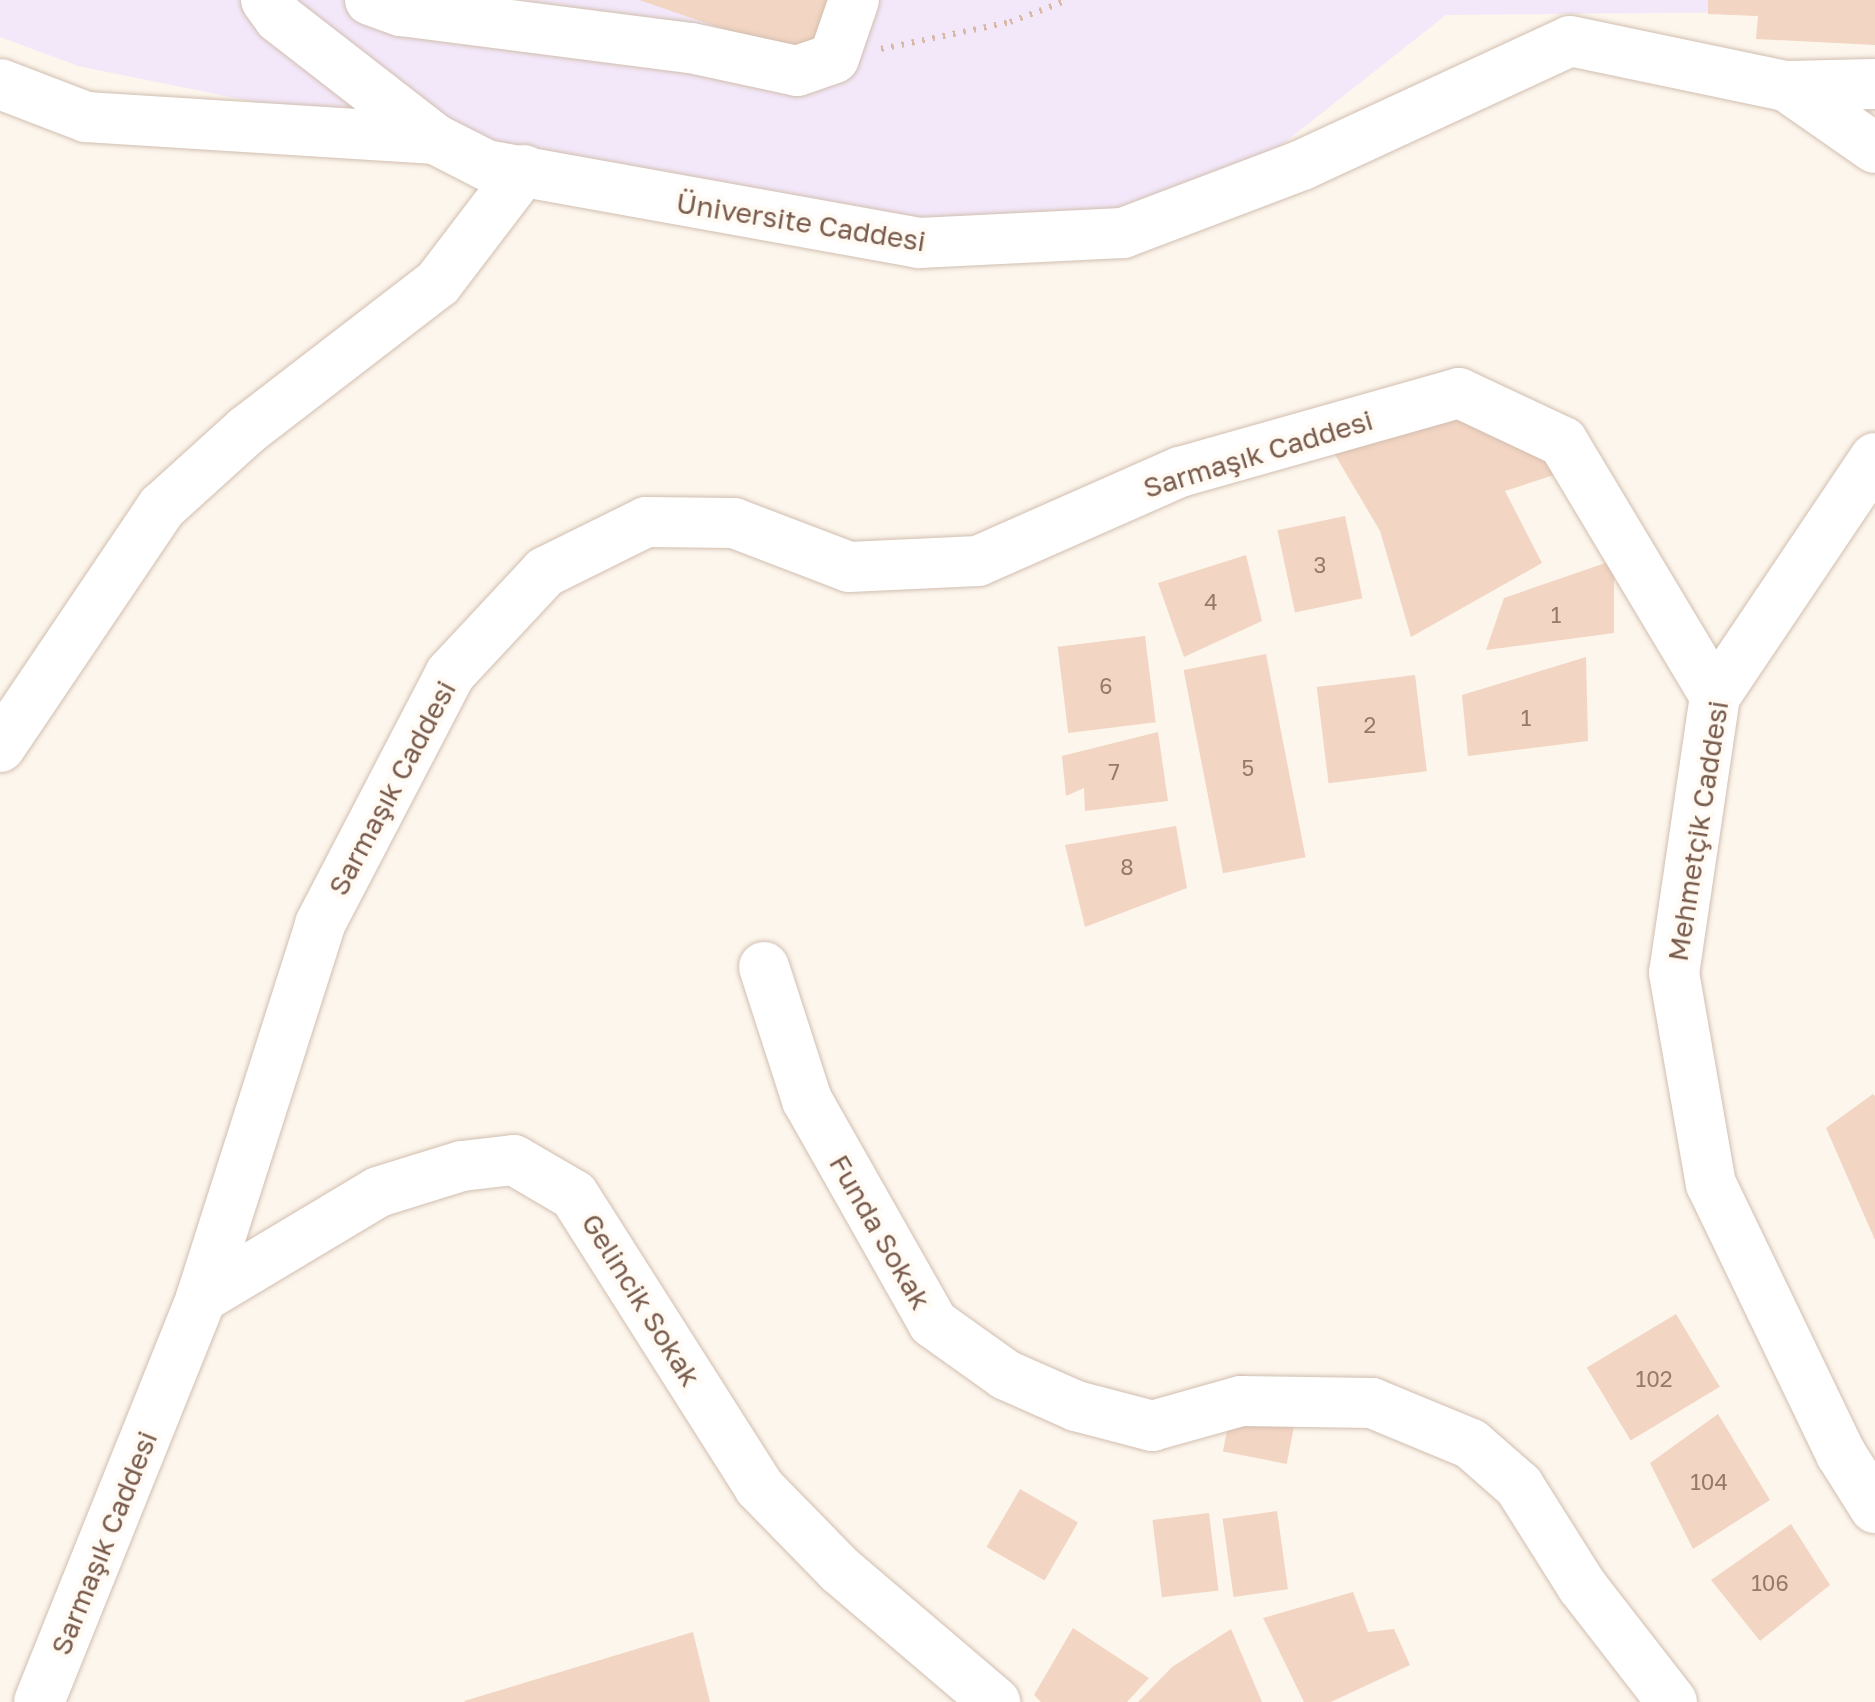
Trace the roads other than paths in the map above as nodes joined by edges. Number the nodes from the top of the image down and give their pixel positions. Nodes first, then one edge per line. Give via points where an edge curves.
1 (266, 0) edge
2 (370, 0) edge
3 (854, 0) edge
4 (1568, 20) edge
5 (0, 84) edge
6 (1875, 84) edge
7 (1786, 86) junction
8 (434, 139) junction
9 (1875, 148) edge
10 (524, 170) junction
11 (1875, 458) edge
12 (1715, 696) junction
13 (0, 748) edge
14 (764, 968) dead end
15 (201, 1298) junction
16 (1875, 1508) edge
17 (39, 1702) edge
18 (995, 1702) edge
19 (1672, 1702) edge

1 - 8 street via 279,18
2 - 3 street via 400,11 691,48 797,70 834,58
4 - 7 street, Üniversite Caddesi
4 - 10 street, Üniversite Caddesi via 1302,165 1123,233 919,244
5 - 8 street, Üniversite Caddesi via 86,117
6 - 7 street, Üniversite Caddesi
7 - 9 street
8 - 10 street, Üniversite Caddesi via 486,166
10 - 13 street via 438,283 247,430 162,507
11 - 12 street, Mehmetçik Caddesi
12 - 15 street, Sarmaşık Caddesi via 1563,442 1459,393 1180,472 978,561 849,567 734,523 646,522 545,572 450,674 320,924
12 - 16 street, Mehmetçik Caddesi via 1674,973 1711,1184 1841,1454
14 - 19 street, Funda Sokak via 807,1100 933,1323 1006,1375 1076,1406 1152,1426 1241,1401 1372,1403 1470,1444 1520,1486 1582,1586
15 - 17 street, Sarmaşık Caddesi
15 - 18 street, Gelincik Sokak via 378,1192 462,1166 514,1160 574,1195 758,1486 840,1570

